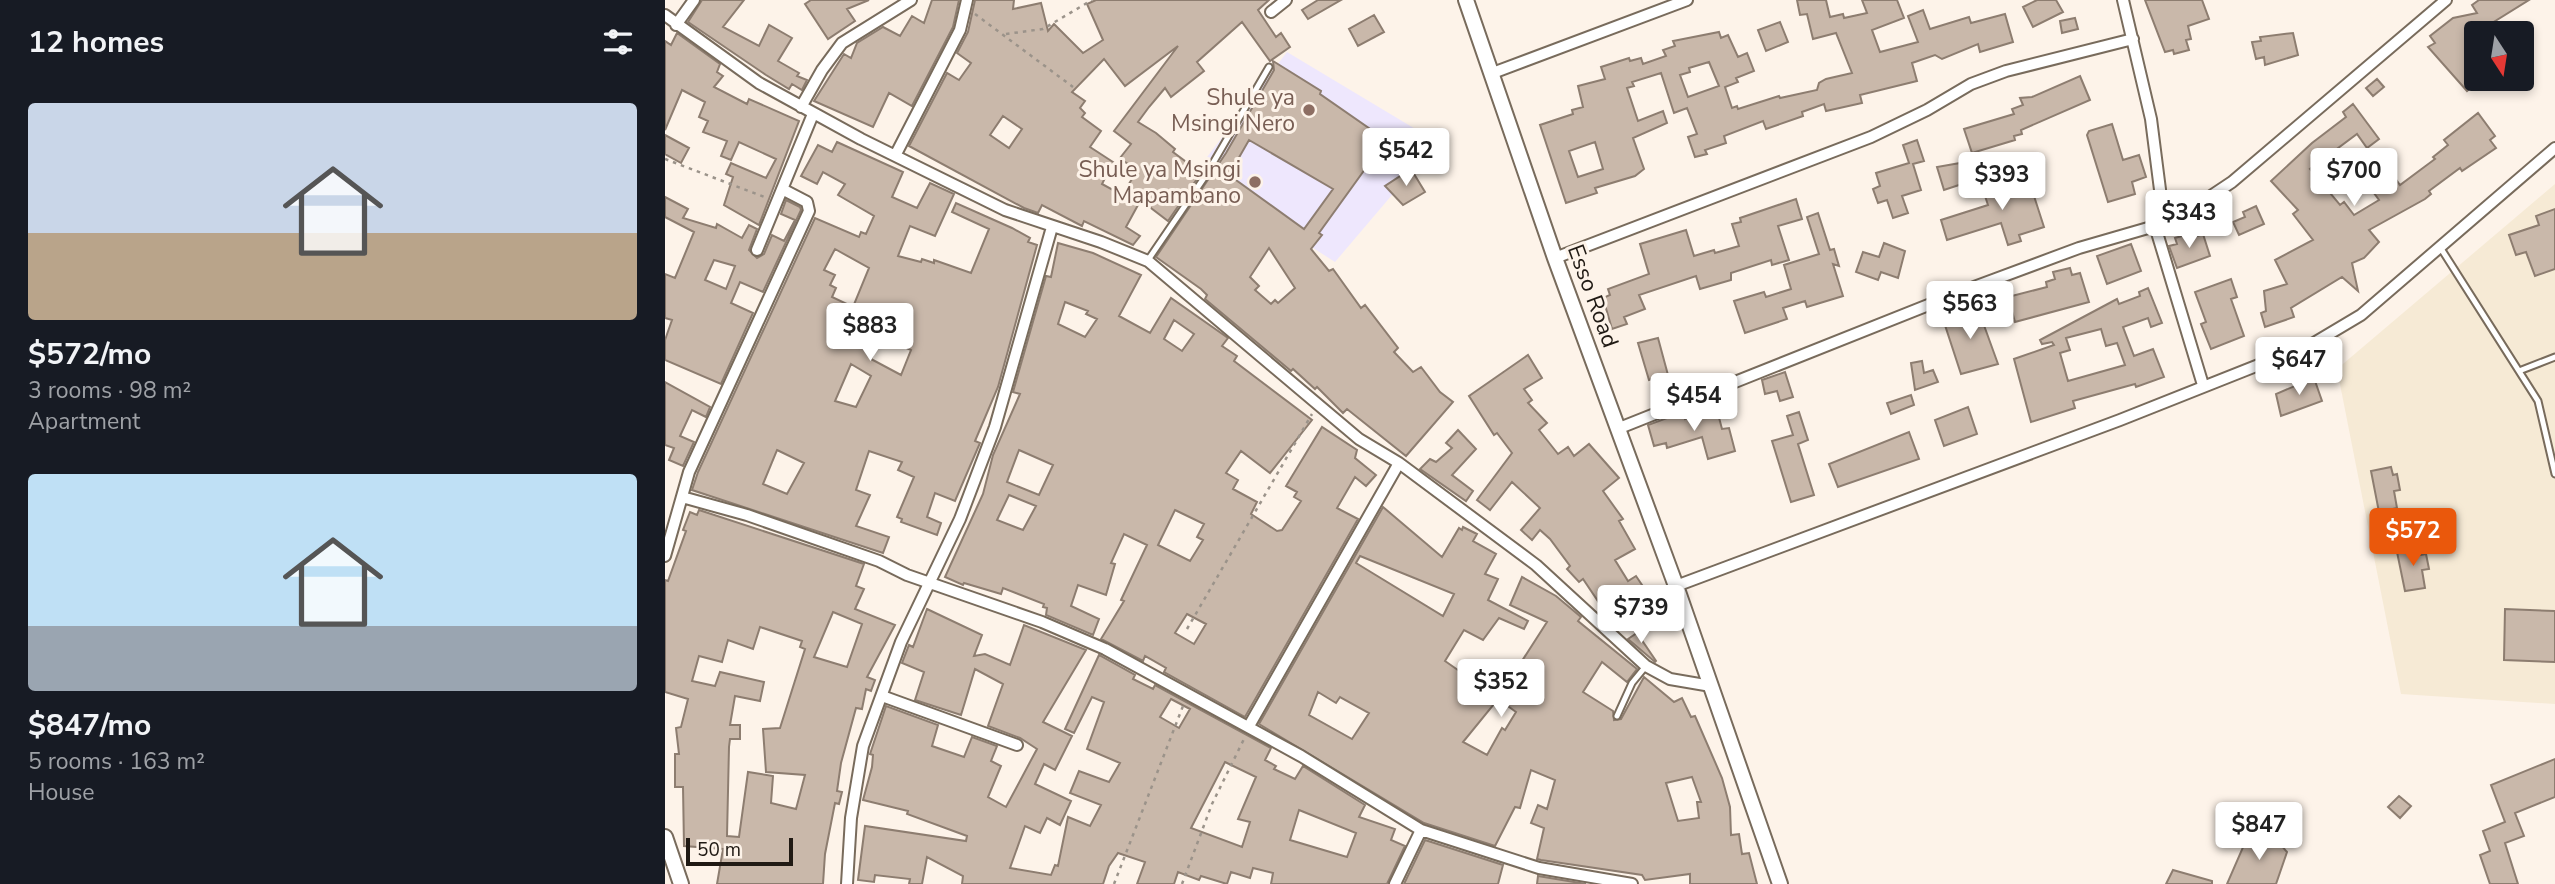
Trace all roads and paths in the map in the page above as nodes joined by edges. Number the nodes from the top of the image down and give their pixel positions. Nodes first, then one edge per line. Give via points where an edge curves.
1 (694, 0) edge
2 (912, 0) edge
3 (1092, 0) edge
4 (1286, 0) edge
5 (1466, 0) edge
6 (1687, 0) edge
7 (2123, 0) edge
8 (2446, 0) edge
9 (967, 4) edge
10 (1271, 12) dead end
11 (665, 15) edge
12 (676, 25) junction
13 (1005, 34) junction
14 (2133, 39) junction
15 (1269, 67) dead end
16 (1490, 74) junction
17 (1073, 87) dead end
18 (801, 107) junction
19 (813, 114) junction
20 (2555, 148) edge
21 (896, 154) junction
22 (665, 159) edge
23 (782, 189) junction
24 (777, 202) junction
25 (2159, 223) junction
26 (1052, 227) junction
27 (2440, 247) junction
28 (757, 250) dead end
29 (1555, 258) junction
30 (1147, 261) junction
31 (2555, 357) edge
32 (2519, 370) junction
33 (2203, 385) junction
34 (1316, 405) junction
35 (1617, 429) junction
36 (1399, 463) junction
37 (2555, 474) edge
38 (681, 497) junction
39 (665, 556) edge
40 (930, 580) junction
41 (1675, 586) junction
42 (1187, 629) dead end
43 (1646, 666) junction
44 (1711, 686) junction
45 (1189, 693) junction
46 (882, 696) junction
47 (1617, 716) dead end
48 (1249, 726) junction
49 (1017, 745) dead end
50 (1420, 831) junction
51 (665, 837) edge
52 (1611, 882) edge
53 (681, 884) edge
54 (847, 884) edge
55 (1114, 884) edge
56 (1182, 884) edge
57 (1395, 884) edge
58 (1632, 884) edge
59 (1780, 884) edge

1 - 12 street
2 - 18 street via 842,43
3 - 13 path via 1043,29
4 - 10 street
5 - 16 street, Esso Road
6 - 16 street
7 - 14 street
8 - 25 street via 2232,182 2190,211
9 - 13 path
9 - 21 street via 960,30
11 - 12 street
12 - 18 street
13 - 17 path
14 - 25 street via 2151,119
14 - 29 street via 1971,83 1871,137
15 - 30 lane via 1206,175
16 - 29 street, Esso Road
18 - 19 street
19 - 21 street
19 - 23 street
20 - 27 street
21 - 26 street via 1005,210
22 - 24 path
23 - 24 street
23 - 38 street via 807,202 809,211
24 - 28 street
25 - 33 street
25 - 35 street via 1979,286
26 - 30 street
26 - 40 street via 995,427 960,519
27 - 32 lane
27 - 33 street via 2361,315 2314,343
29 - 35 street, Esso Road
30 - 34 street
31 - 32 lane
32 - 37 lane via 2538,401
33 - 41 street
34 - 36 street
34 - 42 path
35 - 41 street, Esso Road
36 - 43 street via 1536,565
36 - 48 street
38 - 39 street
38 - 40 street
40 - 45 street via 1105,649
40 - 46 street
41 - 44 street, Esso Road
43 - 44 street via 1670,679
43 - 47 lane via 1632,683
44 - 59 street, Esso Road
45 - 48 street
45 - 55 path via 1174,721 1164,759
46 - 49 street
46 - 54 street via 863,746 851,818
48 - 50 street
48 - 56 path via 1212,804
50 - 52 street via 1539,868
50 - 57 street
51 - 53 street
52 - 58 street

